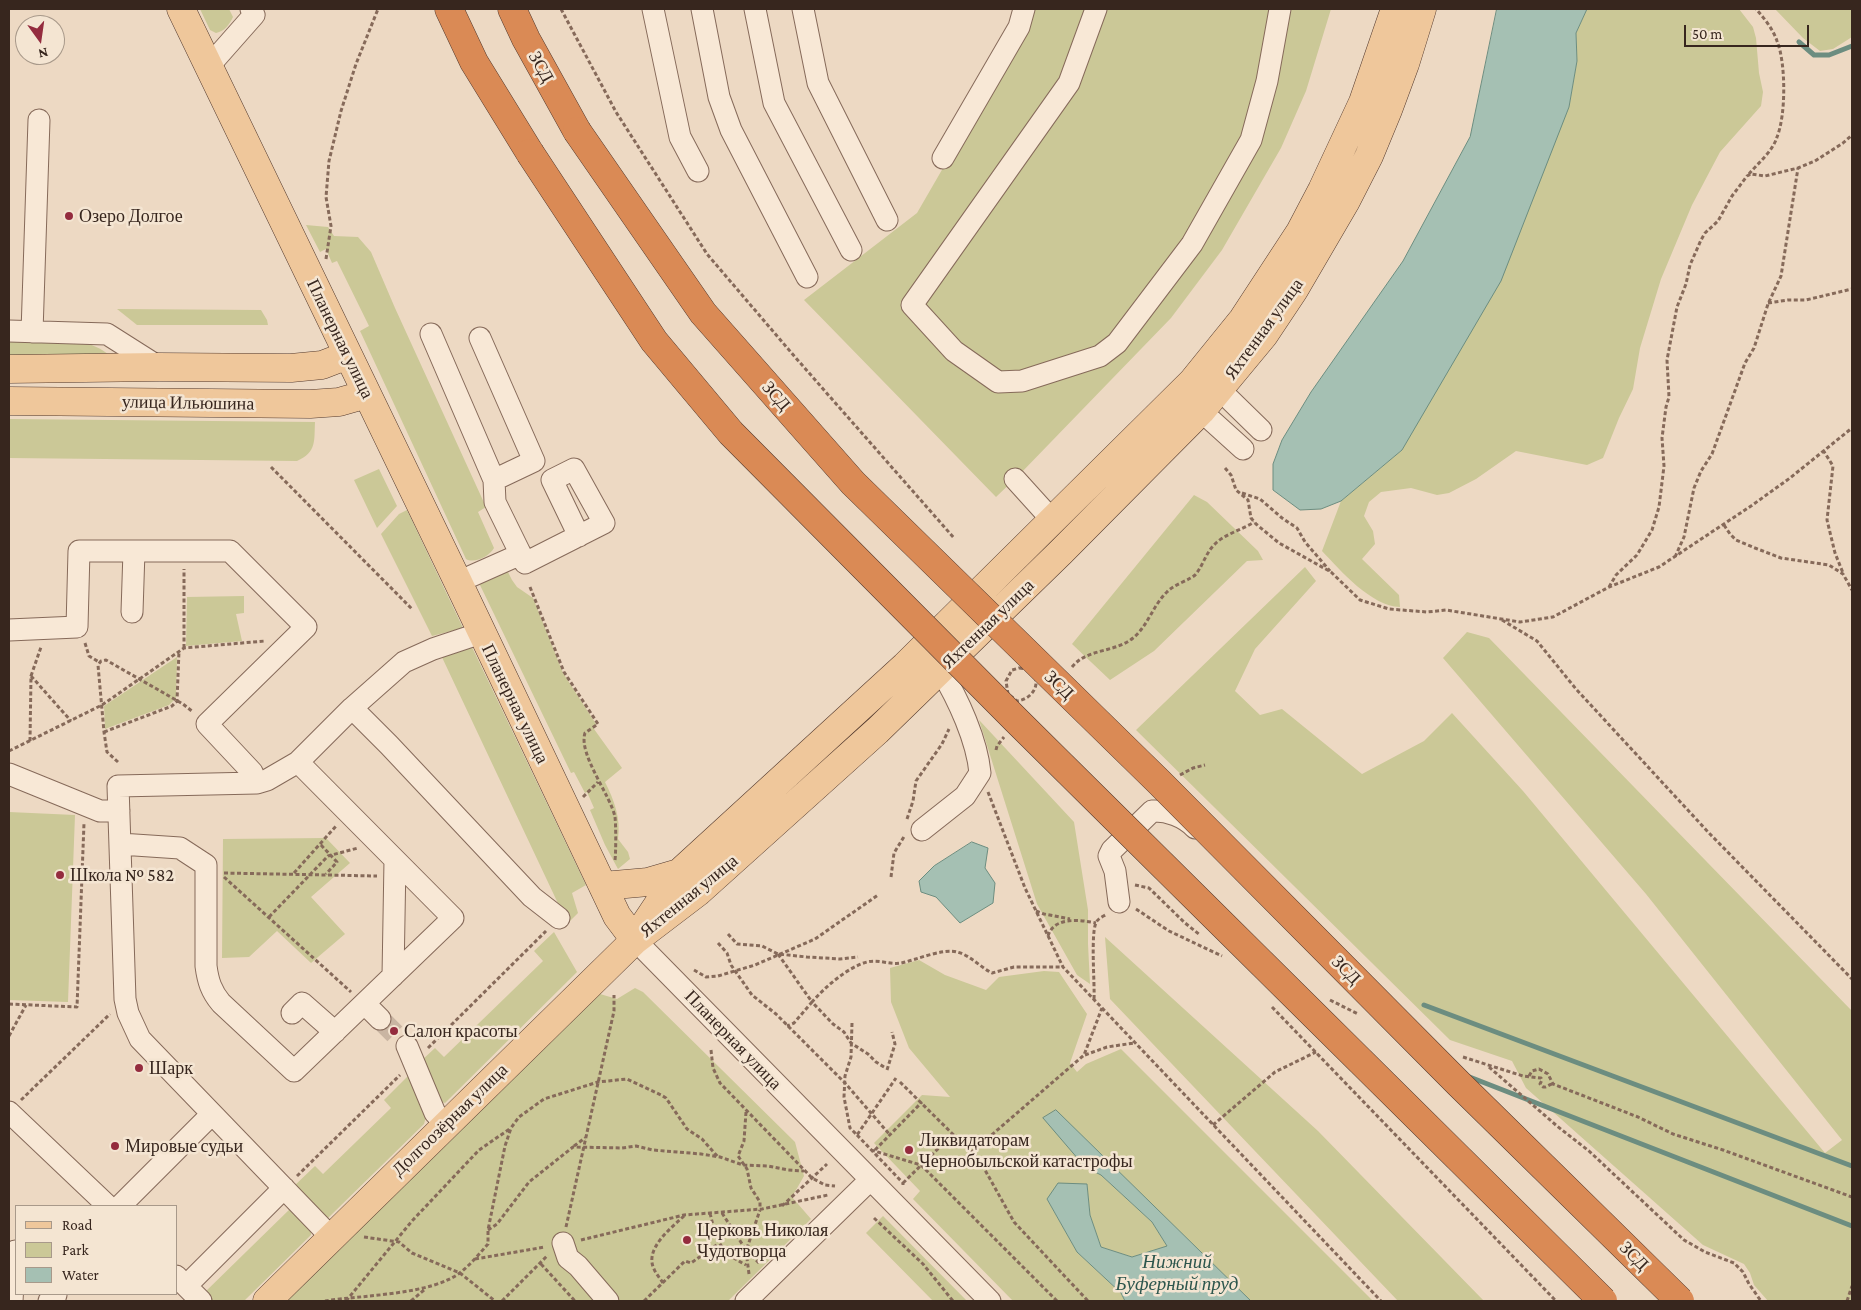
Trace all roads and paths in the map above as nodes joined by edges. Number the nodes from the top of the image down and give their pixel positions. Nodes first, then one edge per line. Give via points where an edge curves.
1 (181, 9) edge
2 (378, 9) edge
3 (449, 9) edge
4 (512, 9) edge
5 (561, 9) edge
6 (653, 9) edge
7 (702, 9) edge
8 (755, 9) edge
9 (804, 9) edge
10 (1024, 9) edge
11 (1096, 9) edge
12 (1280, 9) edge
13 (1395, 9) edge
14 (1422, 9) edge
15 (1756, 9) edge
16 (250, 13) edge
17 (209, 66) junction
18 (39, 120) dead end
19 (1852, 135) edge
20 (943, 158) dead end
21 (1798, 168) junction
22 (698, 171) dead end
23 (1747, 176) junction
24 (887, 220) dead end
25 (851, 250) dead end
26 (326, 263) dead end
27 (807, 277) dead end
28 (1852, 289) edge
29 (1768, 303) junction
30 (9, 332) edge
31 (32, 332) junction
32 (431, 334) dead end
33 (480, 338) dead end
34 (348, 355) junction
35 (159, 367) junction
36 (9, 369) edge
37 (1192, 382) junction
38 (1220, 389) junction
39 (367, 394) junction
40 (9, 401) edge
41 (1201, 411) junction
42 (1852, 428) edge
43 (1260, 430) dead end
44 (1243, 449) dead end
45 (1823, 450) junction
46 (271, 467) dead end
47 (1225, 468) dead end
48 (1015, 479) dead end
49 (494, 480) junction
50 (1241, 493) junction
51 (1053, 520) junction
52 (1254, 522) junction
53 (1724, 525) junction
54 (579, 536) dead end
55 (954, 538) dead end
56 (134, 551) junction
57 (185, 551) junction
58 (521, 554) junction
59 (1674, 557) junction
60 (1331, 572) junction
61 (1843, 574) junction
62 (458, 582) junction
63 (530, 587) dead end
64 (1609, 587) junction
65 (1852, 590) edge
66 (414, 610) dead end
67 (132, 612) dead end
68 (1499, 618) junction
69 (78, 627) junction
70 (48, 628) junction
71 (9, 630) edge
72 (481, 633) junction
73 (287, 646) junction
74 (184, 648) junction
75 (179, 651) junction
76 (99, 662) junction
77 (1071, 668) dead end
78 (941, 670) junction
79 (31, 676) junction
80 (138, 680) junction
81 (1034, 691) junction
82 (1042, 692) dead end
83 (177, 701) junction
84 (102, 705) junction
85 (352, 708) junction
86 (71, 721) junction
87 (951, 723) dead end
88 (207, 724) junction
89 (104, 732) junction
90 (30, 741) junction
91 (9, 751) edge
92 (118, 762) dead end
93 (298, 762) junction
94 (1206, 765) dead end
95 (980, 773) junction
96 (9, 774) edge
97 (1180, 775) dead end
98 (598, 782) junction
99 (257, 783) junction
100 (582, 798) dead end
101 (85, 804) junction
102 (119, 811) junction
103 (348, 813) junction
104 (911, 829) junction
105 (378, 843) junction
106 (120, 844) junction
107 (321, 845) junction
108 (330, 855) junction
109 (395, 868) junction
110 (294, 873) junction
111 (679, 873) junction
112 (310, 874) junction
113 (325, 874) junction
114 (608, 876) junction
115 (891, 878) dead end
116 (878, 895) dead end
117 (1118, 897) joint
118 (1036, 910) junction
119 (269, 918) junction
120 (559, 918) dead end
121 (1073, 920) junction
122 (1096, 923) dead end
123 (728, 934) dead end
124 (1048, 936) junction
125 (1201, 936) dead end
126 (635, 940) junction
127 (718, 943) dead end
128 (1214, 948) dead end
129 (778, 954) junction
130 (858, 957) dead end
131 (1225, 958) dead end
132 (1063, 967) junction
133 (694, 970) dead end
134 (735, 970) junction
135 (393, 976) junction
136 (1852, 979) edge
137 (1361, 992) dead end
138 (614, 996) dead end
139 (125, 999) junction
140 (812, 1002) junction
141 (9, 1004) edge
142 (364, 1004) junction
143 (26, 1005) junction
144 (1270, 1005) dead end
145 (1102, 1008) junction
146 (292, 1014) dead end
147 (380, 1019) tunnel mouth
148 (852, 1023) dead end
149 (787, 1026) junction
150 (335, 1032) junction
151 (892, 1032) dead end
152 (9, 1036) edge
153 (851, 1043) junction
154 (1134, 1043) junction
155 (407, 1046) tunnel mouth
156 (711, 1050) dead end
157 (1316, 1052) junction
158 (1084, 1055) junction
159 (1487, 1065) dead end
160 (896, 1078) dead end
161 (598, 1082) junction
162 (900, 1082) dead end
163 (845, 1083) junction
164 (1553, 1084) junction
165 (922, 1102) junction
166 (746, 1111) junction
167 (9, 1112) edge
168 (212, 1114) junction
169 (871, 1114) junction
170 (446, 1125) junction
171 (1213, 1125) junction
172 (511, 1128) junction
173 (953, 1134) junction
174 (890, 1135) junction
175 (586, 1138) junction
176 (573, 1147) junction
177 (584, 1147) junction
178 (972, 1152) junction
179 (718, 1157) junction
180 (827, 1164) dead end
181 (921, 1164) junction
182 (743, 1165) junction
183 (804, 1171) junction
184 (812, 1178) junction
185 (870, 1180) junction
186 (903, 1183) dead end
187 (835, 1186) dead end
188 (284, 1188) junction
189 (832, 1194) dead end
190 (1852, 1197) edge
191 (107, 1205) edge
192 (121, 1205) edge
193 (781, 1206) junction
194 (760, 1210) junction
195 (710, 1213) junction
196 (722, 1213) junction
197 (684, 1215) junction
198 (874, 1218) dead end
199 (488, 1230) junction
200 (331, 1237) junction
201 (395, 1241) junction
202 (560, 1244) junction
203 (718, 1244) junction
204 (13, 1250) edge
205 (746, 1250) junction
206 (475, 1259) junction
207 (541, 1264) junction
208 (460, 1273) junction
209 (773, 1275) junction
210 (663, 1282) junction
211 (1852, 1286) edge
212 (188, 1288) edge
213 (426, 1288) junction
214 (350, 1297) junction
215 (12, 1301) edge
216 (266, 1301) edge
217 (325, 1301) edge
218 (346, 1301) edge
219 (411, 1301) edge
220 (495, 1301) edge
221 (502, 1301) edge
222 (575, 1301) edge
223 (608, 1301) edge
224 (644, 1301) edge
225 (746, 1301) edge
226 (953, 1301) edge
227 (990, 1301) edge
228 (1057, 1301) edge
229 (1088, 1301) edge
230 (1381, 1301) edge
231 (1556, 1301) edge
232 (1603, 1301) edge
233 (1680, 1301) edge
234 (1761, 1301) edge
235 (1847, 1301) edge

1 - 17 main road, Планерная улица
2 - 26 path via 356,64 329,161 326,197 331,226
3 - 232 highway, bridge via 474,62 525,145 654,341 731,433
4 - 233 highway, ЗСД, bridge via 577,131 703,313 853,483
5 - 55 path via 616,112 707,254
6 - 22 street via 680,137
7 - 27 street via 719,97 731,130
8 - 25 street via 774,103
9 - 24 street via 818,82
10 - 20 street via 1019,27
11 - 12 street via 1069,83 912,305 954,351 998,382 1022,381 1100,356 1117,343 1186,252 1251,140 1267,81
13 - 37 main road, Яхтенная улица via 1363,102 1300,232 1243,319
14 - 38 main road, Яхтенная улица via 1388,110 1346,202 1264,335
15 - 23 path via 1778,42 1784,100 1777,139
16 - 17 street
17 - 34 main road, Планерная улица
18 - 31 street
19 - 21 path via 1815,161
21 - 23 path via 1765,176
21 - 29 path via 1781,276
23 - 64 path via 1718,221 1705,233 1690,265 1676,307 1667,360 1669,398 1662,438 1664,466 1659,507 1652,530 1637,555 1616,575
28 - 29 path via 1806,300
29 - 59 path via 1754,348 1744,363 1712,454 1694,488 1686,530
30 - 31 street
31 - 35 street via 107,334
32 - 49 street
33 - 49 street via 534,461
34 - 35 main road, улица Ильюшина via 322,364 291,368
34 - 39 main road, Планерная улица
35 - 36 main road, улица Ильюшина
37 - 38 street
37 - 41 street
37 - 51 main road, Яхтенная улица
38 - 41 main road, Яхтенная улица
38 - 43 street
39 - 40 main road, улица Ильюшина via 339,402 310,404
39 - 62 main road, Планерная улица
41 - 44 street
41 - 78 main road, Яхтенная улица
42 - 45 path
45 - 53 path
45 - 61 path via 1833,466 1827,520
46 - 66 path
47 - 50 path via 1236,490
48 - 51 street
49 - 58 street via 495,502
50 - 52 path via 1248,500
50 - 60 path via 1260,499 1297,528
51 - 111 main road, Яхтенная улица via 905,666
52 - 60 path via 1279,543
52 - 77 path via 1215,543 1195,575 1166,592 1132,638 1093,653
53 - 59 path
53 - 61 path via 1736,540 1782,558 1829,565
54 - 58 street via 525,563
56 - 57 street
56 - 67 street
56 - 69 street via 79,551
57 - 73 street via 230,551 306,627
57 - 74 path
58 - 62 street
59 - 64 path via 1659,568
60 - 68 path via 1360,600 1389,609 1446,610
61 - 65 path
62 - 72 main road, Планерная улица
63 - 98 path via 564,672 598,724 586,733 584,740
64 - 68 path via 1553,617 1520,622
68 - 136 path via 1537,640 1576,689 1709,833
69 - 70 street
69 - 76 path via 83,632 89,656
70 - 71 street
70 - 79 path
72 - 85 street via 404,662
72 - 114 main road, Планерная улица
73 - 74 path via 273,641
73 - 88 street
74 - 75 path
75 - 80 path
75 - 83 path
76 - 80 path via 106,660
76 - 84 path
78 - 95 street via 972,737
78 - 126 main road, Яхтенная улица via 698,892
79 - 86 path
79 - 90 path
80 - 83 path
80 - 84 path
81 - 81 path via 1036,678 1032,672 1027,668 1012,670 1006,681 1010,696 1017,701 1026,700
81 - 82 path
83 - 88 path
83 - 89 path via 172,706
84 - 86 path
84 - 89 path
85 - 93 street
85 - 120 street via 532,897
86 - 90 path
87 - 104 path via 942,744 916,781
88 - 99 street via 252,772
89 - 92 path via 107,752
90 - 91 path
93 - 99 street
93 - 103 street
94 - 97 path
95 - 104 street via 965,796
95 - 118 path
96 - 101 street
98 - 100 path
98 - 114 path via 615,818 616,857
99 - 102 street via 118,786
101 - 102 street via 100,811
101 - 143 path via 76,1006
102 - 106 street
103 - 105 street
103 - 107 path
104 - 115 path via 894,853
105 - 108 path
105 - 109 street
106 - 139 street
106 - 150 street via 180,848 206,865 206,966 213,994 294,1071
107 - 108 path
107 - 110 path
108 - 112 path
108 - 113 path via 337,862
109 - 113 path
109 - 135 street
109 - 135 street via 453,918
110 - 112 path
110 - 119 path via 220,873
111 - 114 main road via 648,882
111 - 126 main road, Яхтенная улица
112 - 113 path
112 - 119 path
114 - 126 main road, Планерная улица via 617,916
116 - 129 path via 815,939
117 - 125 path via 1130,884 1149,888
117 - 137 street via 1116,871 1109,856 1112,850 1152,811 1187,819
118 - 121 path
118 - 124 path
119 - 142 path
121 - 122 path
121 - 124 path via 1058,925 1049,931
123 - 129 path via 738,944 762,946
124 - 132 path
126 - 170 main road, Долгоозёрная улица
126 - 185 street, Планерная улица
127 - 134 path
128 - 131 path
129 - 130 path via 840,959
129 - 134 path via 755,966
129 - 140 path
132 - 140 path via 1014,967 992,974 969,956 948,950 899,964 868,962 828,985
132 - 145 path
133 - 134 path via 706,977
134 - 149 path via 752,995
135 - 142 street
138 - 161 path via 614,1011
139 - 167 path
139 - 168 street via 140,1039
140 - 149 path via 794,1023
140 - 153 path via 844,1032
141 - 143 path
142 - 147 street
142 - 150 street
143 - 152 path
144 - 157 path
145 - 154 path
145 - 158 path
146 - 150 street via 302,1003
148 - 153 path
149 - 163 path
151 - 153 path via 895,1044 885,1069
153 - 163 path
154 - 158 path
154 - 171 path
155 - 170 street via 435,1113
156 - 166 path via 713,1068 720,1083
157 - 171 path via 1275,1072
157 - 231 path
158 - 178 path
159 - 234 path via 1588,1151 1684,1240 1734,1263
160 - 169 path
161 - 172 path via 544,1099 519,1117
161 - 175 path
161 - 179 path via 627,1079 666,1098 687,1129 702,1139
162 - 165 path
163 - 169 path
163 - 169 path via 844,1097 850,1128 857,1135
164 - 164 path via 1548,1074 1539,1069 1532,1071 1529,1077 1538,1077 1542,1086
164 - 190 path via 1673,1134
165 - 173 path
165 - 174 path
166 - 182 path via 744,1141 738,1156
166 - 183 path
167 - 191 street
168 - 188 street
168 - 192 street
169 - 174 path
170 - 200 main road, Долгоозёрная улица
171 - 230 path
172 - 199 path
172 - 201 path via 479,1150
173 - 178 path
173 - 181 path
174 - 181 path via 873,1150
175 - 176 path
175 - 177 path
176 - 177 path
176 - 199 path via 529,1182 497,1224
177 - 179 path via 636,1146
177 - 202 path
178 - 229 path via 1014,1222
179 - 182 path
180 - 184 path
181 - 186 path
181 - 228 path
182 - 183 path
182 - 194 path via 760,1202
183 - 184 path
184 - 187 path via 825,1186
184 - 193 path
185 - 209 street
185 - 227 street, Планерная улица
188 - 200 street
188 - 212 street
189 - 193 path
193 - 194 path
194 - 196 path
194 - 205 path
195 - 196 path
195 - 197 path
195 - 203 path
196 - 205 path
197 - 202 path
197 - 210 path via 658,1240 653,1252 653,1268
198 - 226 path via 923,1264
199 - 206 path via 488,1244
200 - 201 path via 356,1235
200 - 216 main road, Долгоозёрная улица
201 - 208 path via 412,1253
201 - 214 path
202 - 206 path
202 - 207 path
202 - 223 street via 568,1258
203 - 205 path via 746,1266
203 - 210 path via 691,1263 685,1261
204 - 215 street
205 - 209 path
206 - 208 path
207 - 221 path
207 - 222 path
208 - 213 path
208 - 220 path
209 - 225 street
210 - 224 path
211 - 235 path
213 - 214 path
213 - 219 path
214 - 217 path
214 - 218 path

